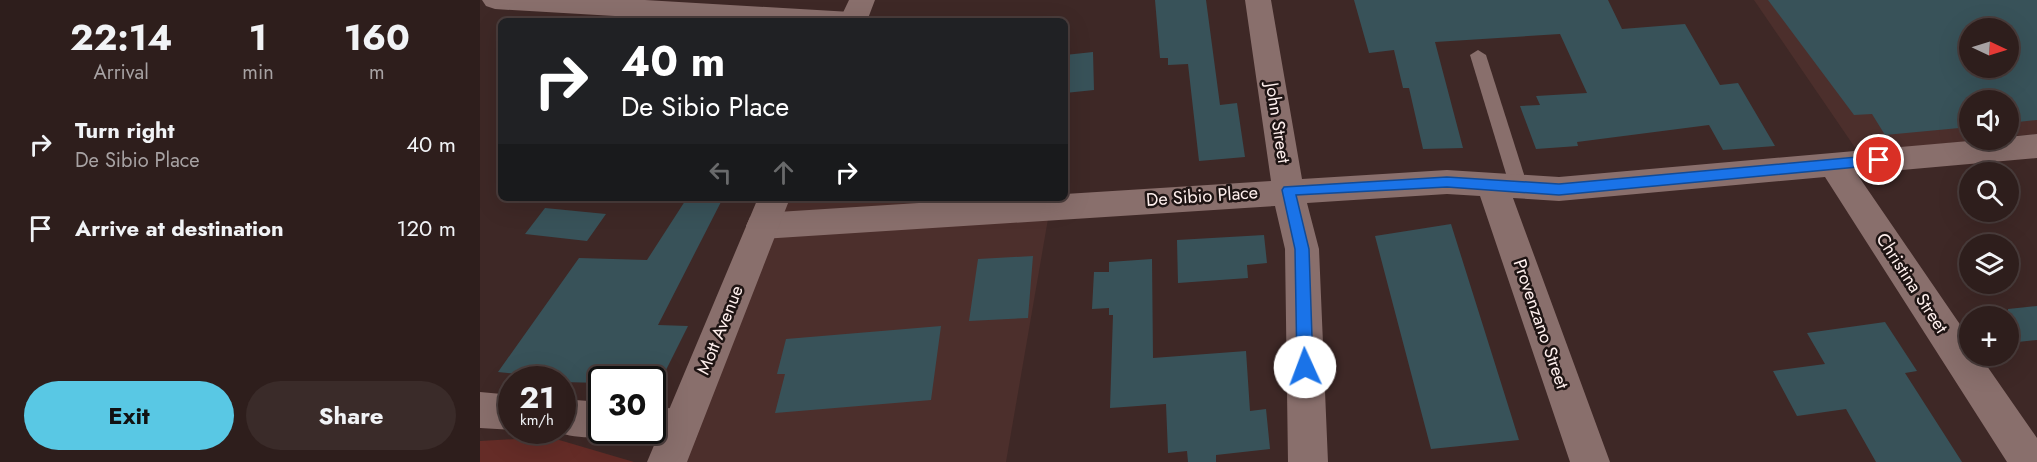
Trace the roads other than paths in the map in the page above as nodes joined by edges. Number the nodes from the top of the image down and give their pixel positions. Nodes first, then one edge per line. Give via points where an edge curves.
1 (495, 0) edge
2 (862, 0) edge
3 (1258, 0) edge
4 (801, 18) edge
5 (853, 18) edge
6 (1478, 55) dead end
7 (2037, 146) edge
8 (1833, 164) junction
9 (1506, 186) junction
10 (1288, 190) junction
11 (1068, 199) edge
12 (1028, 201) edge
13 (768, 212) edge
14 (480, 410) edge
15 (498, 412) edge
16 (667, 426) edge
17 (667, 462) edge
18 (1308, 462) edge
19 (1590, 462) edge
20 (2030, 462) edge

1 - 4 street
2 - 5 street
3 - 10 street, John Street
6 - 9 lane
7 - 8 street, De Sibio Place
8 - 9 street, De Sibio Place via 1559,189
8 - 20 street, Christina Street
9 - 10 street, De Sibio Place via 1447,182
9 - 19 street, Provenzano Street
10 - 11 street, De Sibio Place
10 - 18 street, John Street via 1302,249
12 - 13 street, De Sibio Place
13 - 16 street, Mott Avenue
14 - 15 street
16 - 17 street, Mott Avenue

